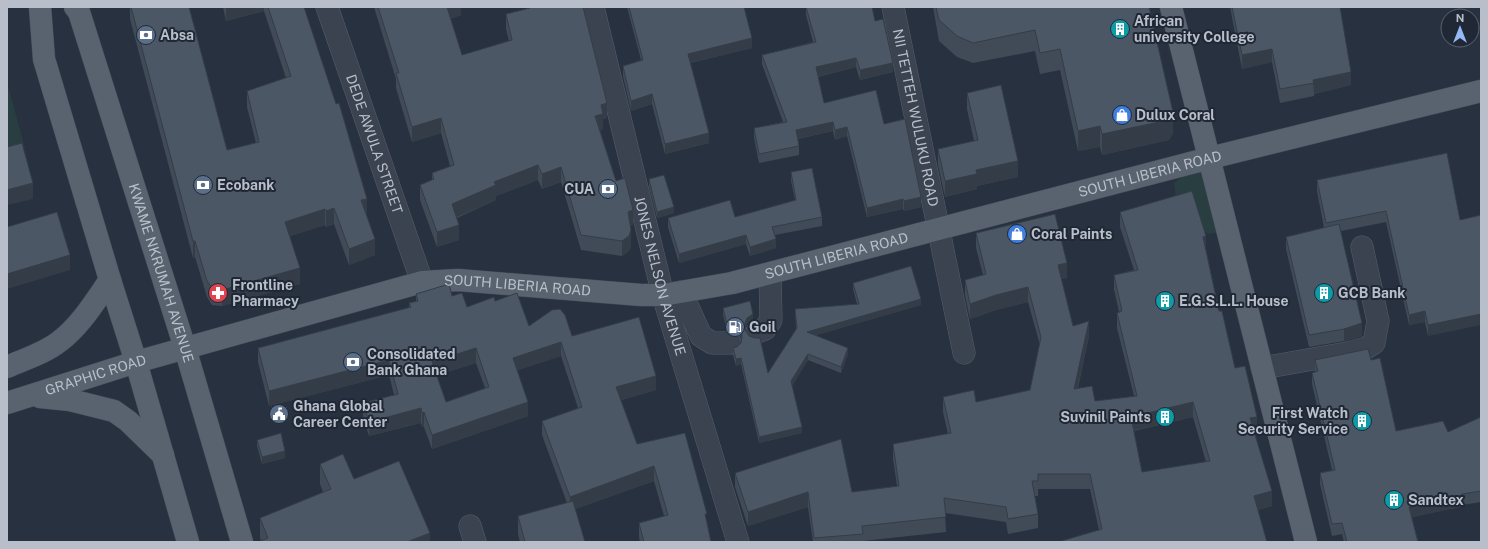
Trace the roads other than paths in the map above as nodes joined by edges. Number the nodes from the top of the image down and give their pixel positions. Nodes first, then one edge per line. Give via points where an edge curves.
1 (40, 7) edge
2 (75, 7) edge
3 (327, 7) edge
4 (593, 7) edge
5 (893, 7) edge
6 (1170, 7) edge
7 (1481, 91) edge
8 (1210, 158) junction
9 (938, 229) junction
10 (1362, 247) dead end
11 (770, 274) junction
12 (110, 280) junction
13 (422, 282) junction
14 (672, 293) junction
15 (756, 332) dead end
16 (730, 342) dead end
17 (185, 348) junction
18 (964, 353) dead end
19 (136, 362) junction
20 (7, 366) edge
21 (1262, 368) junction
22 (31, 396) junction
23 (7, 403) edge
24 (163, 456) junction
25 (188, 542) edge
26 (242, 542) edge
27 (738, 542) edge
28 (1306, 542) edge

1 - 12 main road via 44,59
2 - 17 main road, KWAME NKRUMAH AVENUE via 79,12
3 - 13 street, DEDE AWULA STREET
4 - 14 street, JONES NELSON AVENUE
5 - 9 street, NII TETTEH WULUKU ROAD
6 - 8 main road
7 - 8 main road, SOUTH LIBERIA ROAD
8 - 9 main road, SOUTH LIBERIA ROAD
8 - 21 main road
9 - 11 main road, SOUTH LIBERIA ROAD
9 - 18 street, NII TETTEH WULUKU ROAD
10 - 21 street via 1378,321 1374,343 1347,353
11 - 14 main road, SOUTH LIBERIA ROAD via 732,284
11 - 15 street via 771,320 765,329
12 - 19 main road
12 - 20 main road via 84,317 60,341 46,350
13 - 14 main road, SOUTH LIBERIA ROAD via 458,280 641,295
13 - 17 main road, SOUTH LIBERIA ROAD
14 - 16 street via 701,336 712,342
14 - 27 street, JONES NELSON AVENUE
17 - 19 main road, GRAPHIC ROAD
17 - 26 main road, KWAME NKRUMAH AVENUE
19 - 22 main road, GRAPHIC ROAD
19 - 24 main road
21 - 28 main road
22 - 23 main road, GRAPHIC ROAD
22 - 24 main road via 70,400 114,411 128,421
24 - 25 main road

